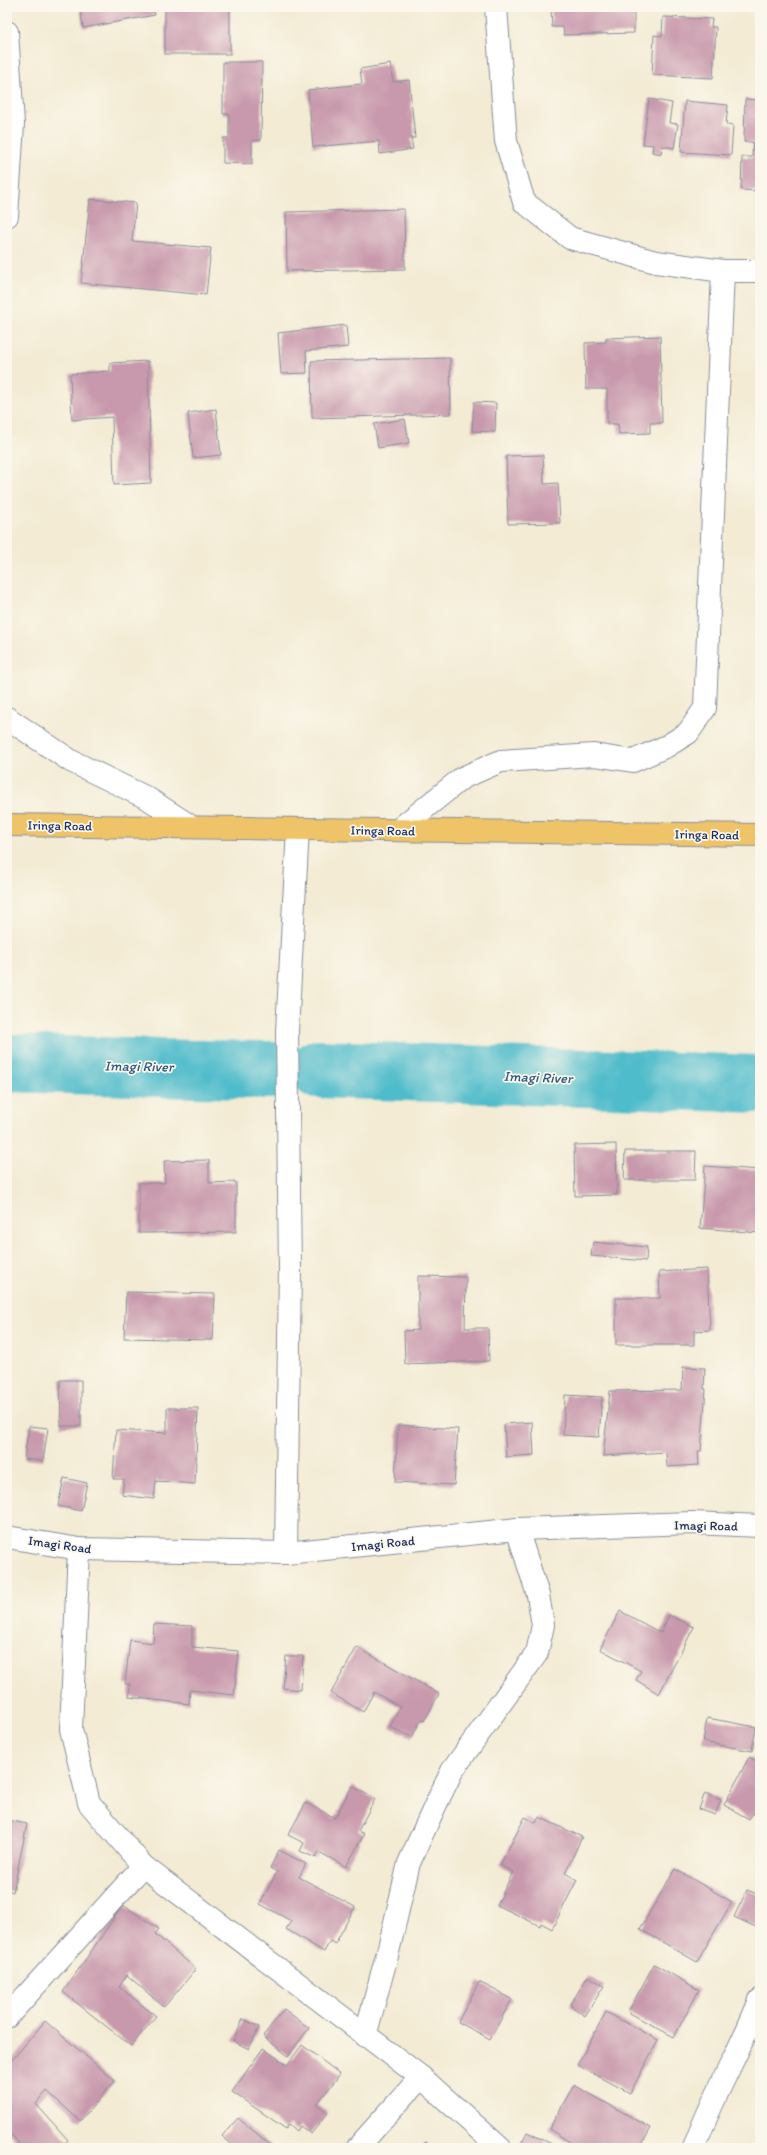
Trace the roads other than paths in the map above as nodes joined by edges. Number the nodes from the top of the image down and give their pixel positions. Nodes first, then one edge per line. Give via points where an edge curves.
1 (496, 7) edge
2 (7, 32) edge
3 (7, 216) edge
4 (723, 271) junction
5 (760, 271) edge
6 (7, 718) edge
7 (7, 824) edge
8 (192, 827) junction
9 (298, 829) junction
10 (398, 830) junction
11 (760, 835) edge
12 (760, 1526) edge
13 (517, 1529) junction
14 (7, 1536) edge
15 (79, 1549) junction
16 (286, 1553) junction
17 (143, 1866) junction
18 (760, 2000) edge
19 (7, 2017) edge
20 (365, 2036) junction
21 (421, 2077) junction
22 (358, 2148) edge
23 (500, 2148) edge
24 (694, 2148) edge

1 - 4 street via 506,141 524,202 570,238 656,262
2 - 3 street via 13,124
4 - 5 street
4 - 10 street via 705,708 688,733 667,746 633,761 594,755 501,761 462,778
6 - 8 street via 71,761 147,798
7 - 8 highway, Iringa Road
8 - 9 highway, Iringa Road
9 - 10 highway, Iringa Road
9 - 16 street via 287,1032 290,1270
10 - 11 highway, Iringa Road
12 - 13 street, Imagi Road via 692,1524
13 - 16 street, Imagi Road
13 - 20 street via 538,1595 543,1625 537,1653 452,1771 409,1863
14 - 15 street, Imagi Road
15 - 16 street, Imagi Road
15 - 17 street via 71,1729 89,1803
17 - 19 street
17 - 20 street
18 - 24 street
20 - 21 street
21 - 22 street
21 - 23 street

